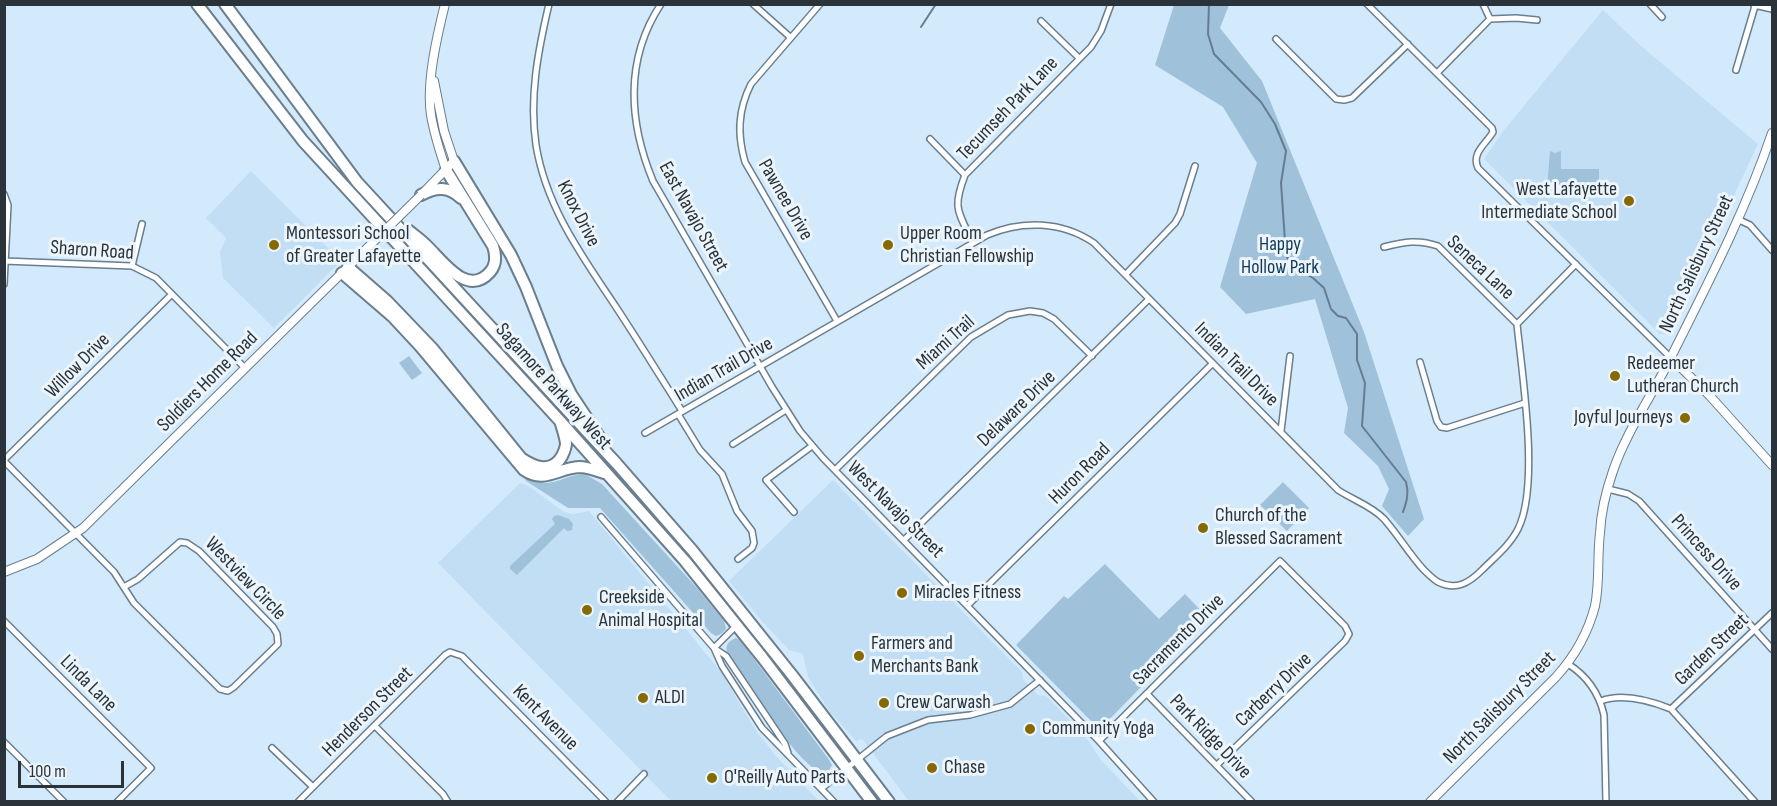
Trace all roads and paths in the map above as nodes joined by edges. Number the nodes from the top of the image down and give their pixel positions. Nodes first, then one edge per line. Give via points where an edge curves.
1 (197, 4) edge
2 (225, 4) edge
3 (445, 4) edge
4 (549, 4) edge
5 (661, 4) edge
6 (753, 4) edge
7 (820, 4) edge
8 (1111, 4) edge
9 (1367, 4) edge
10 (1483, 4) edge
11 (1650, 4) edge
12 (1754, 5) edge
13 (1773, 9) edge
14 (1662, 17) dead end
15 (1490, 19) junction
16 (1537, 20) dead end
17 (1041, 21) dead end
18 (790, 37) junction
19 (1276, 39) dead end
20 (1408, 44) junction
21 (1079, 58) junction
22 (1736, 70) dead end
23 (433, 73) junction
24 (1437, 73) junction
25 (1773, 133) edge
26 (930, 139) dead end
27 (454, 161) junction
28 (1195, 166) dead end
29 (446, 170) junction
30 (965, 175) junction
31 (4, 194) edge
32 (421, 195) junction
33 (466, 202) junction
34 (386, 214) junction
35 (1737, 219) junction
36 (142, 224) dead end
37 (973, 243) junction
38 (1384, 247) dead end
39 (1773, 250) edge
40 (5, 261) edge
41 (1576, 264) junction
42 (132, 266) junction
43 (345, 270) junction
44 (1126, 274) junction
45 (4, 284) edge
46 (172, 294) junction
47 (1149, 299) junction
48 (837, 321) junction
49 (1517, 324) junction
50 (1092, 356) junction
51 (1290, 356) dead end
52 (1670, 357) junction
53 (1420, 362) dead end
54 (1212, 364) junction
55 (760, 366) junction
56 (245, 368) junction
57 (1525, 403) junction
58 (786, 410) junction
59 (680, 412) junction
60 (561, 421) junction
61 (1281, 431) junction
62 (645, 434) dead end
63 (733, 444) dead end
64 (813, 446) junction
65 (4, 461) edge
66 (617, 464) junction
67 (1772, 464) edge
68 (835, 470) junction
69 (607, 474) junction
70 (1608, 489) junction
71 (794, 512) dead end
72 (601, 517) dead end
73 (76, 533) junction
74 (904, 540) junction
75 (738, 559) dead end
76 (4, 572) edge
77 (124, 587) junction
78 (968, 605) junction
79 (1773, 613) edge
80 (4, 621) edge
81 (738, 625) junction
82 (1755, 630) junction
83 (1349, 634) joint
84 (714, 648) junction
85 (1773, 649) edge
86 (462, 656) joint
87 (1568, 664) junction
88 (1041, 680) junction
89 (1147, 694) junction
90 (1601, 701) junction
91 (1671, 710) junction
92 (375, 726) junction
93 (1099, 741) junction
94 (4, 742) edge
95 (272, 748) dead end
96 (788, 753) junction
97 (857, 759) junction
98 (1217, 765) junction
99 (846, 769) junction
100 (644, 774) dead end
101 (313, 787) junction
102 (822, 788) junction
103 (64, 801) edge
104 (117, 801) edge
105 (298, 801) edge
106 (448, 801) edge
107 (606, 801) edge
108 (617, 801) edge
109 (834, 801) edge
110 (872, 801) edge
111 (889, 801) edge
112 (1154, 801) edge
113 (1252, 801) edge
114 (1430, 801) edge
115 (1606, 801) edge
116 (1755, 801) edge

1 - 60 highway, Sagamore Parkway West via 303,141
2 - 34 highway, Sagamore Parkway West via 321,136
3 - 23 street
4 - 59 street, Knox Drive via 539,48 533,111 543,176 564,227
5 - 55 street, East Navajo Street via 637,63 634,105 638,140 653,181
6 - 18 street
7 - 18 street, Pawnee Drive
8 - 21 street, Tecumseh Park Lane via 1101,31
9 - 20 street
10 - 15 street
11 - 14 street
12 - 13 street
12 - 22 street
15 - 16 street
15 - 24 street
17 - 21 street
18 - 48 street, Pawnee Drive via 743,98 741,147 745,162
19 - 20 street via 1336,99 1344,100 1352,98
20 - 24 street
21 - 30 street, Tecumseh Park Lane
23 - 27 street
23 - 29 street via 431,114
24 - 41 street via 1492,128 1491,136 1476,155 1478,168
25 - 35 street, North Salisbury Street
26 - 30 street
27 - 29 street, Soldiers Home Road
27 - 66 highway via 511,255 571,394
28 - 44 street via 1175,223
29 - 32 street, Soldiers Home Road
29 - 33 highway
30 - 37 street, Tecumseh Park Lane via 956,199 957,208
31 - 40 street via 8,205
32 - 33 highway via 431,190 449,190
32 - 43 street, Soldiers Home Road, bridge
33 - 34 highway via 495,254 493,269 473,281 458,277 426,245
34 - 66 highway, Sagamore Parkway West
35 - 39 street via 1750,225
35 - 52 street, North Salisbury Street
36 - 42 street
37 - 44 street, Indian Trail Drive via 1006,227 1059,226 1094,243
37 - 48 street, Indian Trail Drive
38 - 49 street, Seneca Lane via 1409,240 1438,246
40 - 42 street, Sharon Road
40 - 45 street
41 - 49 street
41 - 52 street
42 - 46 street, Sharon Road via 156,278
43 - 56 street, Soldiers Home Road
43 - 60 highway via 413,327 521,458 531,465 550,467 560,460 566,445
43 - 69 highway via 420,346 524,470 548,476 576,467
44 - 47 street, Indian Trail Drive
46 - 56 street, Sharon Road
46 - 65 street, Willow Drive
47 - 50 street, Delaware Drive
47 - 54 street, Indian Trail Drive
48 - 55 street, Indian Trail Drive
49 - 57 street, Indian Trail Drive
50 - 68 street, Miami Trail via 1043,313 1008,315 970,337
50 - 74 street, Delaware Drive
51 - 61 street
52 - 67 street
52 - 70 street, North Salisbury Street via 1620,454
53 - 57 street via 1441,427
54 - 61 street, Indian Trail Drive
54 - 78 street, Huron Road
55 - 58 street, West Navajo Street
55 - 59 street, Indian Trail Drive
56 - 73 street, Soldiers Home Road
57 - 61 street, Indian Trail Drive via 1529,475 1519,527 1474,579 1463,586 1436,581 1410,555 1384,518 1338,490
58 - 63 street
58 - 64 street, West Navajo Street
59 - 62 street, Indian Trail Drive
59 - 75 street, Knox Drive via 700,450 722,474 737,511 752,531 754,543
60 - 69 highway, Sagamore Parkway West
64 - 68 street, West Navajo Street
64 - 71 street via 766,480
65 - 73 street, Westview Circle
66 - 97 highway, Sagamore Parkway West via 692,550
68 - 74 street, West Navajo Street
69 - 81 highway, Sagamore Parkway West
70 - 82 street, Princess Drive via 1639,501
70 - 87 street, North Salisbury Street via 1599,534 1595,604 1579,647
72 - 84 street
73 - 76 street, Soldiers Home Road via 37,559
73 - 77 street, Westview Circle
74 - 78 street, West Navajo Street
77 - 77 street, Westview Circle via 134,603 224,691 234,687 278,644 273,627 187,543 180,542
78 - 88 street, West Navajo Street
79 - 82 street, Garden Street
80 - 104 street, Linda Lane via 151,768
81 - 84 street
81 - 99 highway, Sagamore Parkway West
82 - 85 street, Princess Drive
82 - 91 street, Garden Street
83 - 89 street, Sacramento Drive via 1280,561
83 - 98 street, Carberry Drive
84 - 96 street via 762,728
84 - 96 street via 734,666
86 - 92 street, Henderson Street via 450,652 445,655
86 - 107 street, Kent Avenue
87 - 90 street via 1584,677
87 - 114 street, North Salisbury Street
88 - 93 street, West Navajo Street
88 - 97 street via 1010,704 970,715 928,720 887,736
89 - 93 street, Sacramento Drive
89 - 98 street, Park Ridge Drive
90 - 91 street via 1627,699
90 - 115 street
91 - 116 street
92 - 101 street, Henderson Street
92 - 106 street
93 - 112 street, West Navajo Street
94 - 103 street
95 - 101 street
96 - 102 street
97 - 99 street
97 - 111 highway, Sagamore Parkway West
98 - 113 street, Park Ridge Drive
99 - 102 street
99 - 110 highway, Sagamore Parkway West
100 - 108 street
101 - 105 street, Henderson Street
102 - 109 street

